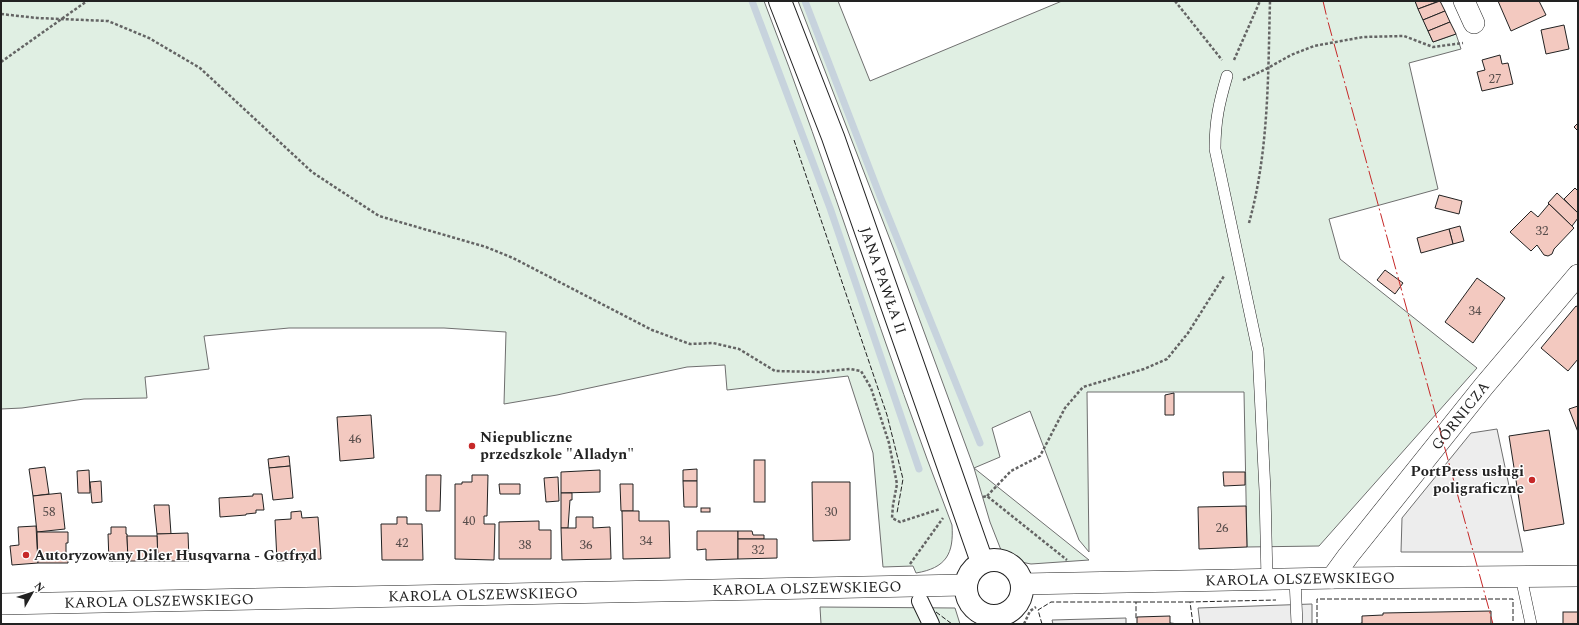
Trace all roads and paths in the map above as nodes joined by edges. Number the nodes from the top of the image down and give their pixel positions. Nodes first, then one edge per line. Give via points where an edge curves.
1 (87, 1) edge
2 (780, 1) edge
3 (1175, 1) edge
4 (1260, 1) edge
5 (1270, 1) edge
6 (1464, 1) edge
7 (1, 14) edge
8 (62, 19) junction
9 (1474, 23) joint
10 (1, 62) edge
11 (1268, 68) junction
12 (1227, 76) junction
13 (1220, 100) junction
14 (1236, 253) junction
15 (1578, 275) edge
16 (987, 496) junction
17 (978, 498) dead end
18 (943, 509) dead end
19 (946, 514) dead end
20 (982, 562) junction
21 (1070, 563) dead end
22 (908, 566) dead end
23 (1578, 576) edge
24 (1521, 577) junction
25 (1332, 578) junction
26 (1295, 579) junction
27 (1267, 580) junction
28 (1022, 584) junction
29 (965, 586) junction
30 (920, 601) dead end
31 (1, 604) edge
32 (1002, 620) edge
33 (931, 624) edge
34 (1297, 624) edge
35 (1532, 624) edge

1 - 8 path
2 - 20 main road, JANA PAWŁA II via 833,137
3 - 12 path via 1213,47 1222,60
4 - 12 path
5 - 11 path
6 - 9 street
7 - 8 path
8 - 10 path
8 - 18 path via 108,21 149,38 200,68 312,172 379,216 486,247 514,258 652,330 690,344 713,343 739,349 775,371 861,371 871,388 889,443 897,484 892,518 900,522
9 - 11 path via 1476,33 1464,43 1433,47 1404,36 1363,37 1314,46
11 - 13 path via 1241,81
11 - 14 path via 1266,132 1255,203 1247,231
12 - 13 lane
13 - 14 lane via 1215,127 1215,149
14 - 16 path via 1188,333 1167,359 1083,388 1065,408 1040,456 1011,470
14 - 27 lane via 1258,351
15 - 25 street, GÓRNICZA via 1484,386
16 - 17 path
16 - 21 path
19 - 22 path
20 - 28 main road via 992,559 1003,560 1019,574
20 - 29 main road via 970,571
23 - 24 street, KAROLA OLSZEWSKIEGO
24 - 25 street, KAROLA OLSZEWSKIEGO
24 - 35 lane
25 - 26 street, KAROLA OLSZEWSKIEGO
26 - 27 street, KAROLA OLSZEWSKIEGO
26 - 34 lane
27 - 28 street, KAROLA OLSZEWSKIEGO
28 - 32 main road via 1019,600
29 - 31 street, KAROLA OLSZEWSKIEGO
29 - 32 main road via 972,607
30 - 33 street

